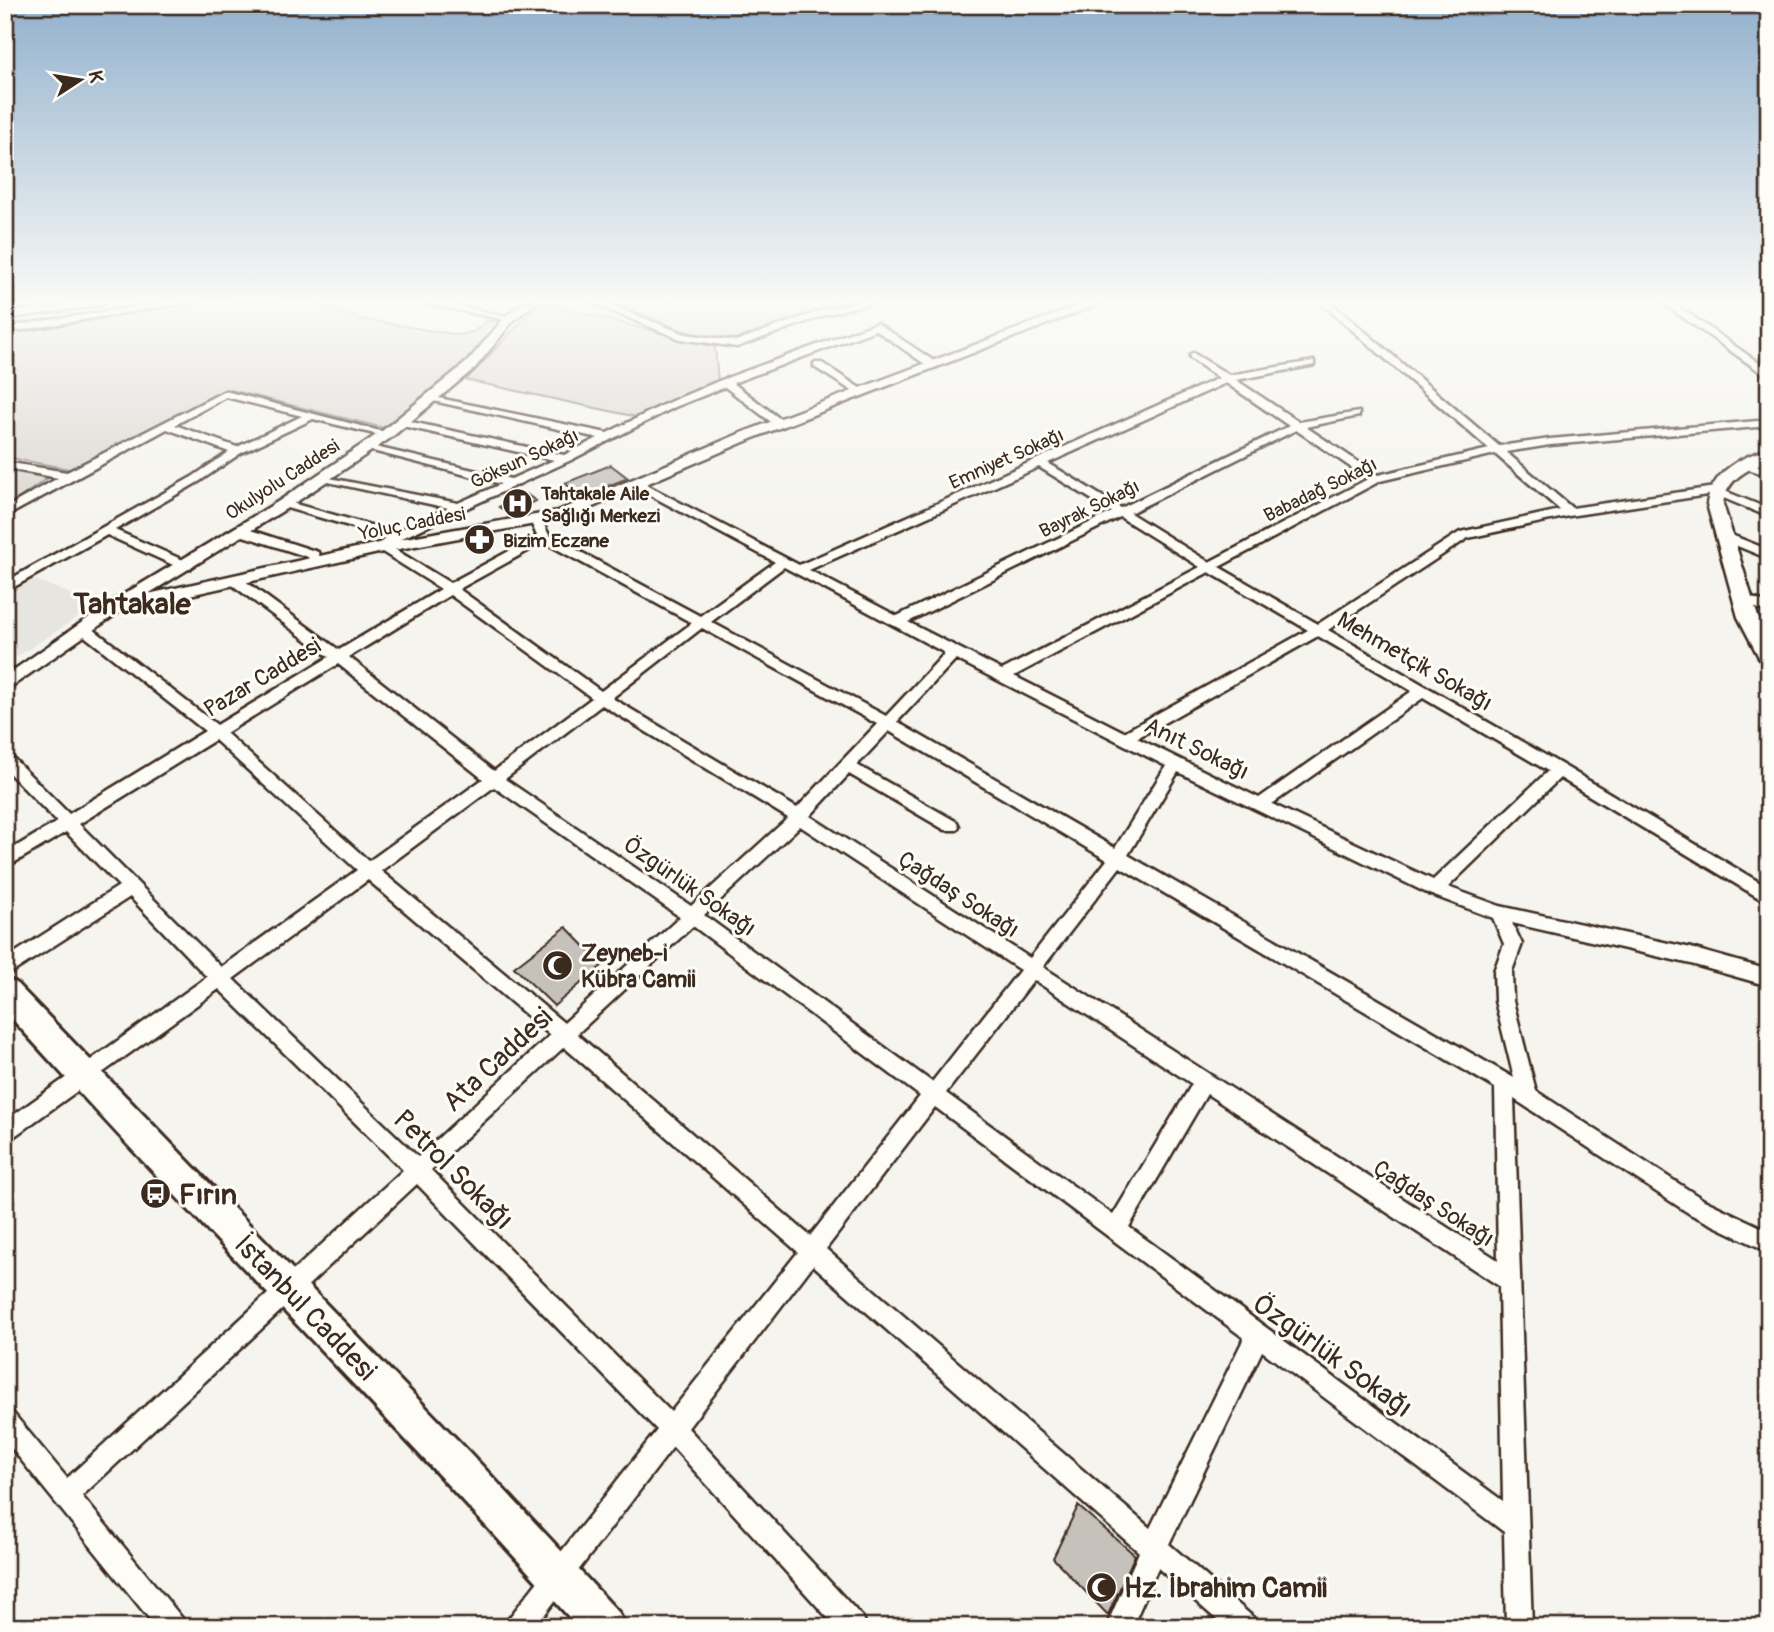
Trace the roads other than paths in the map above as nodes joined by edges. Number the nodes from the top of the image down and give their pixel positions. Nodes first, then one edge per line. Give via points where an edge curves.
1 (456, 378) edge
2 (735, 378) edge
3 (839, 378) edge
4 (898, 378) edge
5 (1230, 378) edge
6 (1414, 378) edge
7 (1226, 379) junction
8 (725, 382) junction
9 (861, 392) junction
10 (433, 398) junction
11 (1355, 414) dead end
12 (311, 416) junction
13 (402, 423) junction
14 (779, 423) junction
15 (1769, 423) edge
16 (166, 425) junction
17 (1297, 426) junction
18 (387, 434) junction
19 (609, 437) junction
20 (367, 448) junction
21 (1497, 450) junction
22 (237, 451) junction
23 (1769, 454) edge
24 (565, 459) junction
25 (1039, 462) junction
26 (5, 465) edge
27 (1746, 465) junction
28 (1769, 473) edge
29 (69, 476) junction
30 (323, 478) junction
31 (1377, 479) junction
32 (635, 483) junction
33 (513, 484) junction
34 (1715, 491) junction
35 (284, 504) junction
36 (459, 507) junction
37 (1121, 512) junction
38 (1569, 512) junction
39 (5, 513) edge
40 (1769, 513) edge
41 (536, 520) junction
42 (105, 530) junction
43 (241, 531) junction
44 (1724, 536) junction
45 (544, 537) junction
46 (389, 541) junction
47 (1769, 555) edge
48 (316, 562) junction
49 (783, 562) junction
50 (186, 566) junction
51 (1209, 567) junction
52 (800, 569) junction
53 (236, 581) junction
54 (5, 588) edge
55 (450, 589) junction
56 (1742, 599) junction
57 (117, 606) junction
58 (1769, 608) edge
59 (699, 622) junction
60 (897, 622) junction
61 (83, 628) junction
62 (1317, 631) junction
63 (954, 652) junction
64 (339, 657) junction
65 (1769, 658) edge
66 (33, 663) junction
67 (5, 677) edge
68 (1003, 677) junction
69 (5, 685) edge
70 (1423, 691) junction
71 (603, 699) junction
72 (887, 723) junction
73 (216, 732) junction
74 (1125, 738) junction
75 (5, 759) edge
76 (1175, 764) junction
77 (847, 766) junction
78 (1559, 770) junction
79 (494, 779) junction
80 (1261, 804) junction
81 (799, 817) junction
82 (69, 822) junction
83 (951, 826) dead end
84 (1118, 858) junction
85 (5, 861) edge
86 (369, 871) junction
87 (132, 887) junction
88 (1435, 888) junction
89 (1769, 897) edge
90 (1499, 913) junction
91 (692, 916) junction
92 (1032, 968) junction
93 (5, 969) edge
94 (219, 977) junction
95 (1769, 978) edge
96 (5, 990) edge
97 (564, 1035) junction
98 (83, 1077) junction
99 (1204, 1081) junction
100 (1504, 1083) junction
101 (933, 1095) junction
102 (1528, 1097) junction
103 (5, 1133) edge
104 (418, 1170) junction
105 (1116, 1230) junction
106 (1769, 1242) edge
107 (812, 1251) junction
108 (1509, 1280) junction
109 (289, 1289) junction
110 (1258, 1335) junction
111 (5, 1421) edge
112 (672, 1429) junction
113 (66, 1495) junction
114 (1516, 1526) junction
115 (1154, 1548) junction
116 (558, 1575) junction
117 (173, 1627) edge
118 (518, 1627) edge
119 (605, 1627) edge
120 (854, 1627) edge
121 (1119, 1627) edge
122 (1245, 1627) edge
123 (1519, 1627) edge

1 - 10 street, Okulyolu Caddesi
2 - 8 street, Göksun Sokağı
3 - 9 street
4 - 9 street, Yoluç Caddesi
5 - 7 street, Emniyet Sokağı
6 - 21 street
7 - 17 street
7 - 25 street, Emniyet Sokağı
8 - 14 street
8 - 19 street, Göksun Sokağı
9 - 14 street, Yoluç Caddesi
10 - 13 street, Okulyolu Caddesi
10 - 19 street
11 - 17 street, Bayrak Sokağı
12 - 16 street via 225,394
12 - 18 street
12 - 22 street
13 - 18 street, Okulyolu Caddesi
13 - 24 street
14 - 32 street, Yoluç Caddesi
15 - 21 street, Babadağ Sokağı
16 - 22 street
16 - 29 street
17 - 31 street
17 - 37 street, Bayrak Sokağı
18 - 20 street, Okulyolu Caddesi
19 - 24 street, Göksun Sokağı
20 - 30 street, Okulyolu Caddesi
20 - 33 street
21 - 31 street, Babadağ Sokağı
21 - 38 street
22 - 42 street
23 - 27 main road
24 - 33 street, Göksun Sokağı
25 - 37 street, Mehmetçik Sokağı
25 - 52 street, Emniyet Sokağı
26 - 29 street
27 - 28 street
27 - 34 main road via 1725,478
29 - 39 street
30 - 35 street, Okulyolu Caddesi
30 - 36 street
31 - 51 street, Babadağ Sokağı
32 - 41 street, Yoluç Caddesi via 562,515
32 - 49 street, Anıt Sokağı
33 - 36 street, Göksun Sokağı
34 - 38 street
34 - 40 street
34 - 44 main road
35 - 43 street, Okulyolu Caddesi
35 - 46 street, Çağdaş Sokağı
36 - 46 street, Göksun Sokağı
37 - 51 street, Mehmetçik Sokağı
37 - 60 street, Bayrak Sokağı
38 - 62 street via 1464,535
41 - 45 street
41 - 46 street, Yoluç Caddesi
42 - 50 street
42 - 54 street
43 - 48 street via 314,555
43 - 50 street, Okulyolu Caddesi
44 - 47 street
44 - 56 main road
45 - 55 street, Pazar Caddesi
45 - 59 street
46 - 48 street, Yoluç Caddesi
46 - 55 street, Çağdaş Sokağı
48 - 53 street, Yoluç Caddesi
49 - 52 street, Anıt Sokağı
49 - 59 street
50 - 57 street, Okulyolu Caddesi
51 - 62 street, Mehmetçik Sokağı
51 - 68 street, Babadağ Sokağı
52 - 60 street, Anıt Sokağı
53 - 57 street, Yoluç Caddesi
53 - 64 street, Özgürlük Sokağı
55 - 64 street, Pazar Caddesi
55 - 71 street, Çağdaş Sokağı
56 - 58 street
56 - 65 main road
57 - 61 street, Okulyolu Caddesi
59 - 71 street
59 - 72 street
60 - 63 street, Anıt Sokağı
61 - 66 street, Okulyolu Caddesi
61 - 73 street
62 - 70 street, Mehmetçik Sokağı
62 - 74 street
63 - 68 street, Anıt Sokağı
63 - 72 street, Ata Caddesi
64 - 73 street, Pazar Caddesi
64 - 79 street, Özgürlük Sokağı
66 - 67 street
66 - 69 street
68 - 74 street, Anıt Sokağı
70 - 78 street, Mehmetçik Sokağı
70 - 80 street
71 - 79 street
71 - 81 street, Çağdaş Sokağı
72 - 77 street, Ata Caddesi
72 - 84 street
73 - 82 street, Pazar Caddesi
73 - 86 street
74 - 76 street, Anıt Sokağı
75 - 82 street, Petrol Sokağı
76 - 80 street, Anıt Sokağı
76 - 84 street
77 - 81 street, Ata Caddesi
77 - 83 street
78 - 88 street
78 - 89 street, Mehmetçik Sokağı
79 - 86 street
79 - 91 street, Özgürlük Sokağı
80 - 88 street, Anıt Sokağı
81 - 91 street, Ata Caddesi
81 - 92 street, Çağdaş Sokağı
82 - 85 street, Pazar Caddesi
82 - 87 street, Petrol Sokağı
84 - 92 street
84 - 100 street
86 - 94 street
86 - 97 street
87 - 93 street
87 - 94 street, Petrol Sokağı
88 - 90 street, Anıt Sokağı
90 - 95 street, Anıt Sokağı
90 - 102 street via 1513,944 1503,971 1504,1001
91 - 97 street, Ata Caddesi
91 - 101 street, Özgürlük Sokağı
92 - 99 street, Çağdaş Sokağı
92 - 101 street
94 - 98 street
94 - 104 street, Petrol Sokağı
96 - 98 main road, İstanbul Caddesi
97 - 104 street, Ata Caddesi
97 - 107 street
98 - 103 street
98 - 109 main road, İstanbul Caddesi
99 - 105 street
99 - 108 street, Çağdaş Sokağı
100 - 102 street
100 - 108 street
101 - 105 street, Özgürlük Sokağı
101 - 107 street
102 - 106 street via 1697,1207
104 - 109 street, Ata Caddesi
104 - 112 street, Petrol Sokağı
105 - 110 street, Özgürlük Sokağı
107 - 112 street
107 - 115 street
108 - 114 street
109 - 113 street, Ata Caddesi
109 - 116 main road, İstanbul Caddesi
110 - 114 street, Özgürlük Sokağı
110 - 115 street
111 - 113 street
112 - 116 street
112 - 120 street, Petrol Sokağı
113 - 117 street
114 - 123 street
115 - 121 street
115 - 122 street
116 - 118 street
116 - 119 main road, İstanbul Caddesi

